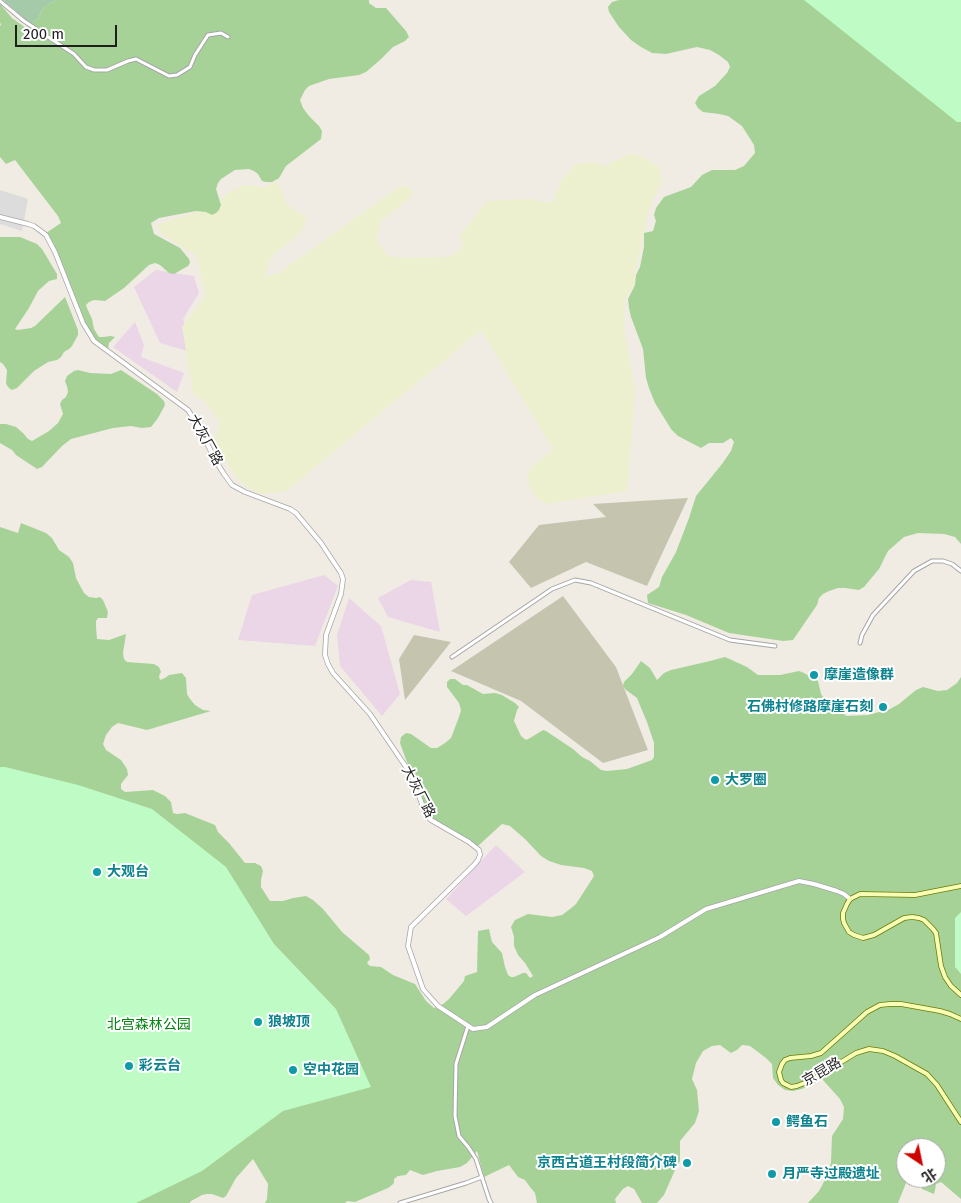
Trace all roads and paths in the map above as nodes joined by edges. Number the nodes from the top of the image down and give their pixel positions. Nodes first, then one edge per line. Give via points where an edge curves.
1 (0, 1) edge
2 (228, 37) dead end
3 (0, 217) edge
4 (961, 571) edge
5 (860, 643) dead end
6 (775, 646) dead end
7 (452, 657) dead end
8 (961, 886) edge
9 (850, 899) junction
10 (961, 995) edge
11 (961, 1019) edge
12 (468, 1026) junction
13 (961, 1122) edge
14 (482, 1177) junction
15 (400, 1203) edge
16 (491, 1203) edge

1 - 2 street via 94,70 106,70 136,59 169,76 177,75 190,67 208,35 222,33
3 - 12 street, 大灰厂路 via 34,226 46,235 83,323 94,341 188,410 232,485 296,513 321,542 341,573 341,594 326,635 328,664 370,714 404,764 426,815 479,850 480,855 474,865 411,927 408,946 423,989 438,1006
4 - 5 street via 952,564 932,561 914,572 874,615
6 - 7 street via 730,640 591,583 575,580 552,589
8 - 9 main road via 915,895 860,894
9 - 10 main road via 844,908 843,919 849,932 858,937 874,935 912,917 930,924 936,933 945,977
9 - 12 street via 837,891 800,882 706,909 660,937 535,995 487,1027 474,1029
11 - 13 main road, 京昆路 via 901,1004 880,1005 862,1016 821,1053 785,1060 779,1072 783,1083 797,1086 856,1053 869,1049 883,1051 927,1074
12 - 14 street via 456,1064 455,1116 459,1136 476,1159
14 - 15 street
14 - 16 street

